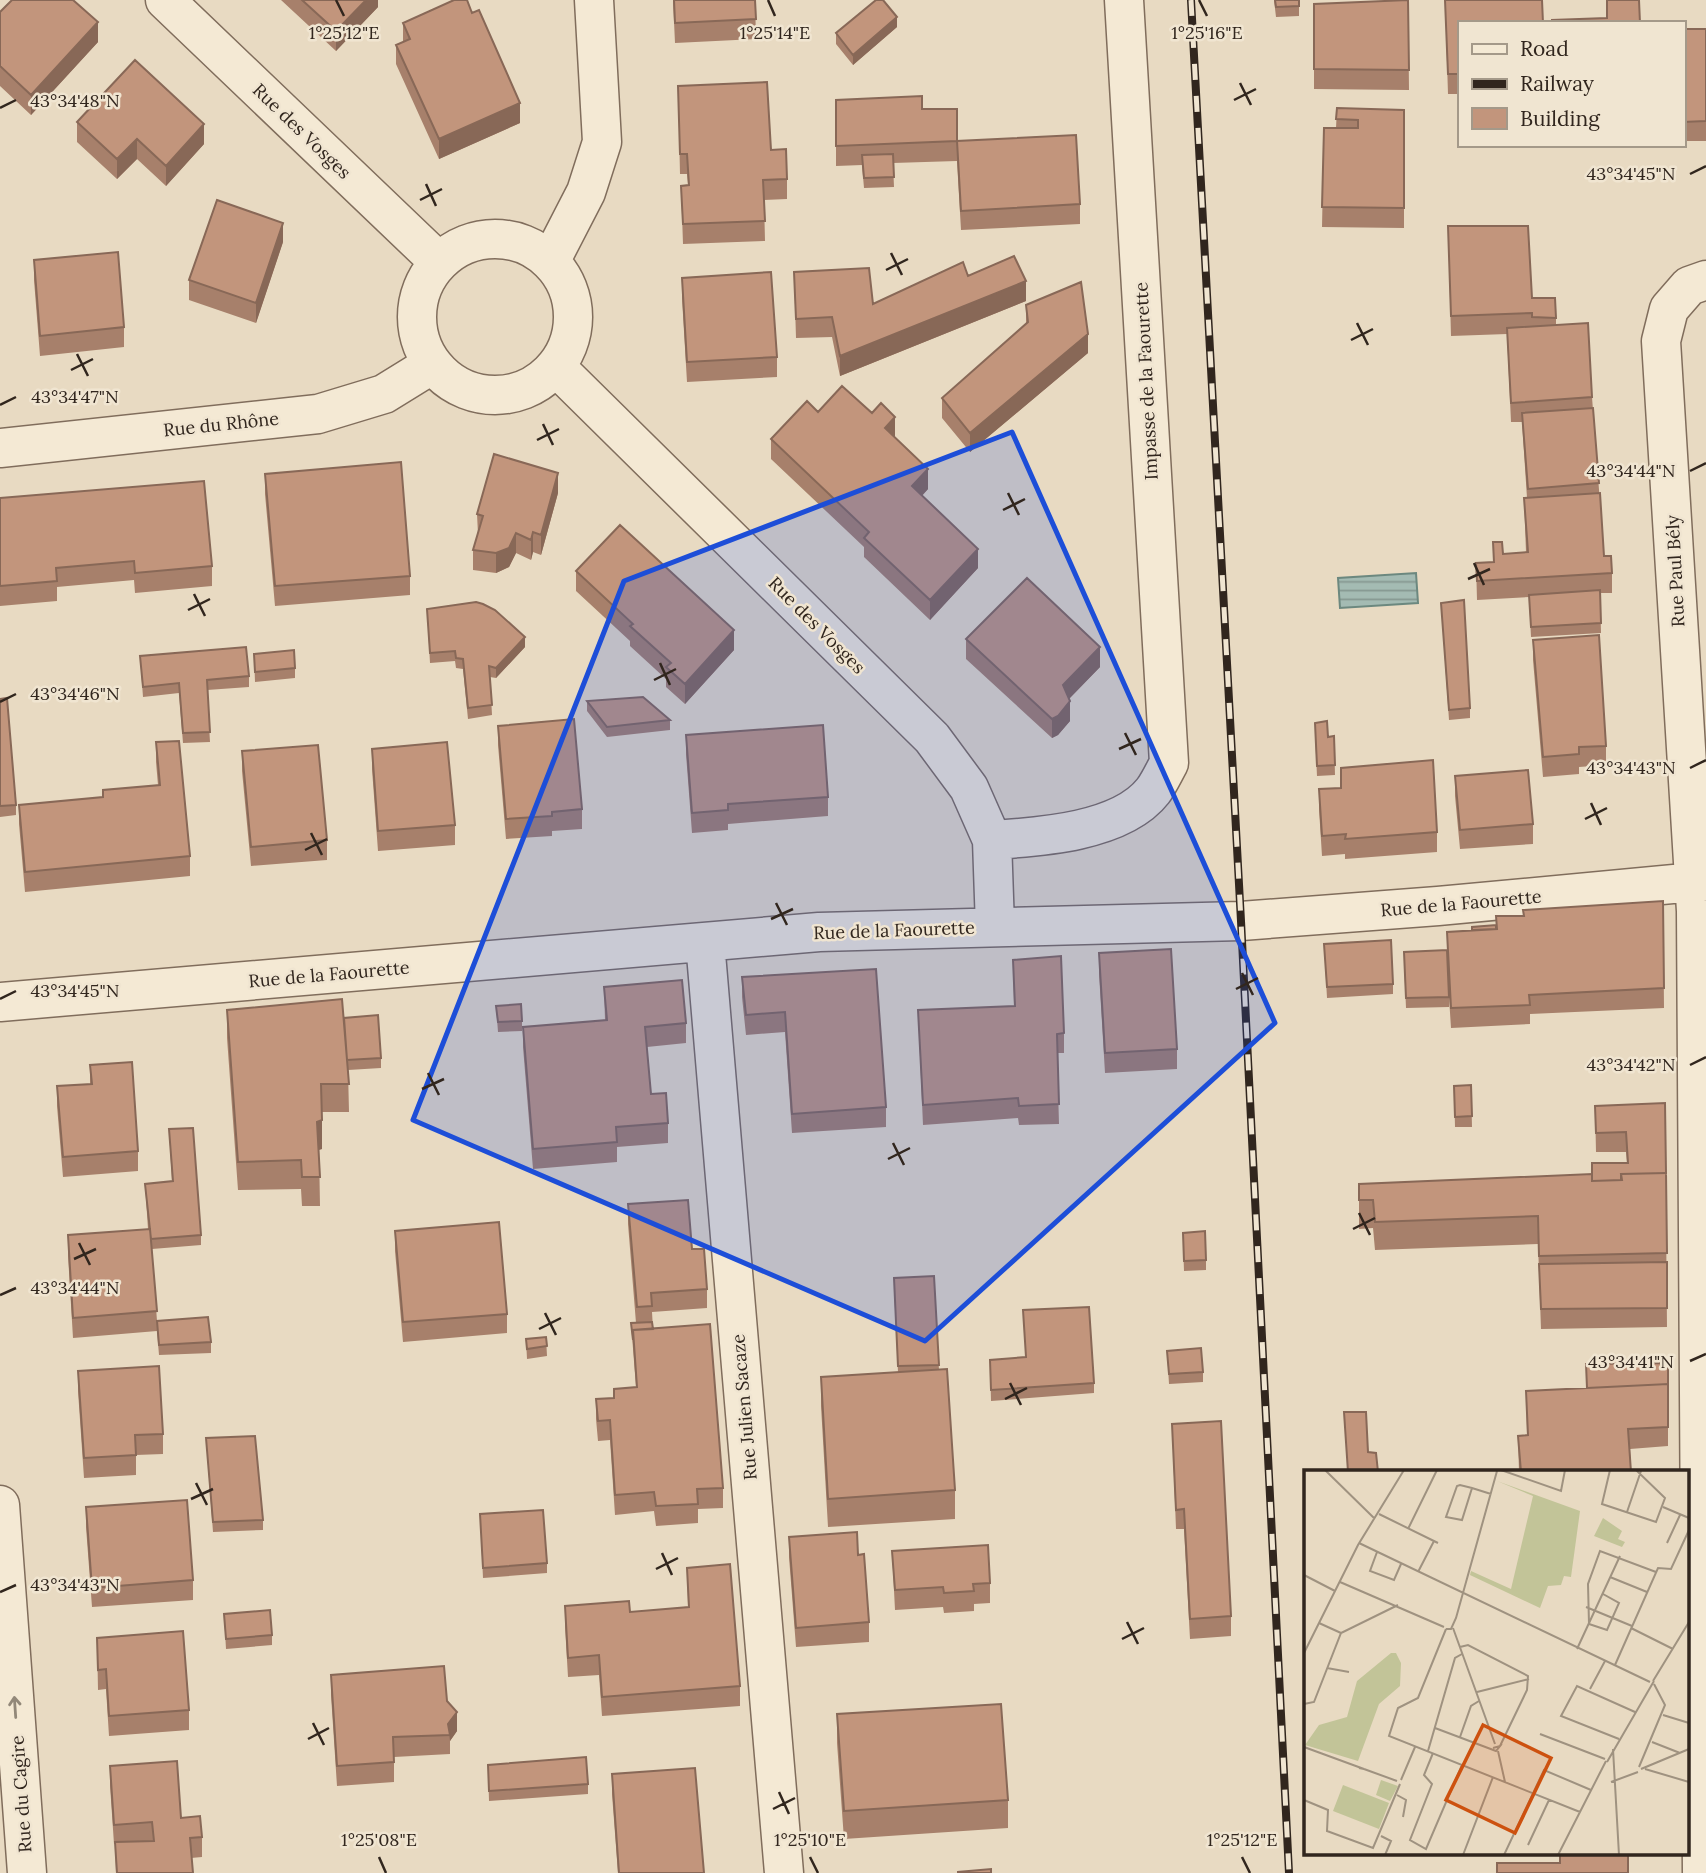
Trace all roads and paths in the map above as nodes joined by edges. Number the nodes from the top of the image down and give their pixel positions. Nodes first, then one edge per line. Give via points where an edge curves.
1 (165, 0) edge
2 (594, 0) edge
3 (1124, 0) edge
4 (551, 260) junction
5 (438, 261) junction
6 (1706, 280) edge
7 (431, 365) junction
8 (555, 367) junction
9 (0, 448) edge
10 (992, 840) junction
11 (1700, 881) edge
12 (995, 927) junction
13 (705, 942) junction
14 (0, 1002) edge
15 (0, 1505) edge
16 (27, 1873) edge
17 (784, 1873) edge
18 (1702, 1873) edge

1 - 5 street, Rue des Vosges
2 - 4 street via 602,142 586,192
3 - 10 street, Impasse de la Faourette via 1169,763 1152,792 1123,815 1067,834
4 - 5 street via 523,243 484,239 457,248
4 - 8 street via 570,292 573,330
5 - 7 street via 418,296 416,331
6 - 11 street, Rue Paul Bély via 1689,286 1669,309 1661,341
7 - 8 street via 451,384 491,396 519,393
7 - 9 street, Rue du Rhône via 384,394 318,414
8 - 10 street, Rue des Vosges via 932,738 969,788
10 - 12 street, Rue des Vosges
11 - 12 street, Rue de la Faourette via 1241,921
11 - 18 street, Rue Paul Bély via 1696,911
12 - 13 street, Rue de la Faourette via 819,932
13 - 14 street, Rue de la Faourette
13 - 17 street, Rue Julien Sacaze
16 -> 15 street, Rue du Cagire

